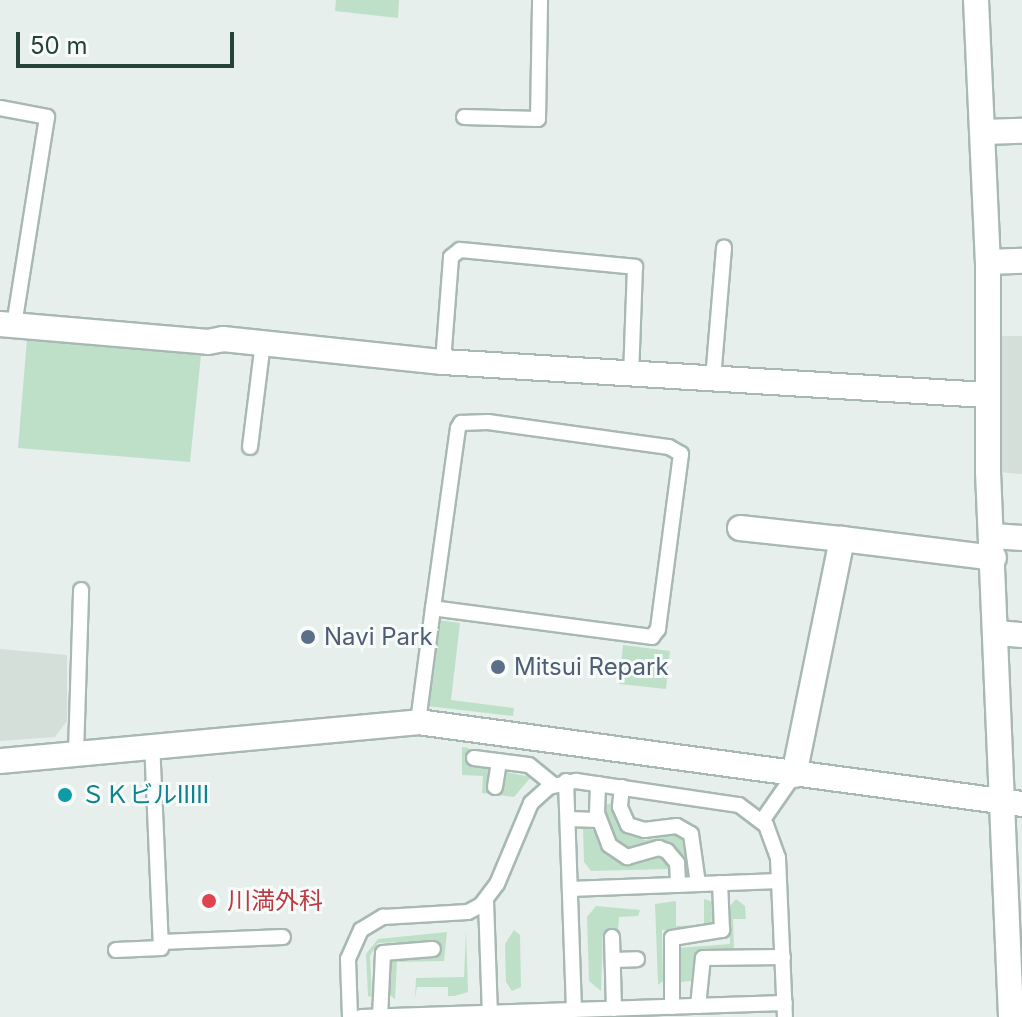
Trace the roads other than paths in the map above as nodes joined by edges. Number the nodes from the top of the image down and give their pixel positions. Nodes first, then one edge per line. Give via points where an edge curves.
1 (540, 0) edge
2 (976, 0) edge
3 (0, 108) edge
4 (464, 117) dead end
5 (1022, 131) edge
6 (984, 132) junction
7 (724, 247) dead end
8 (1022, 261) edge
9 (988, 262) junction
10 (7, 325) edge
11 (263, 343) junction
12 (443, 362) junction
13 (631, 374) junction
14 (713, 379) junction
15 (986, 395) junction
16 (250, 447) dead end
17 (740, 528) dead end
18 (1022, 538) edge
19 (842, 539) junction
20 (993, 547) junction
21 (81, 590) dead end
22 (433, 608) junction
23 (1010, 634) edge
24 (418, 722) junction
25 (152, 745) junction
26 (76, 753) junction
27 (474, 758) dead end
28 (0, 761) edge
29 (499, 761) junction
30 (794, 775) junction
31 (560, 783) junction
32 (598, 784) junction
33 (495, 787) dead end
34 (622, 787) junction
35 (1011, 803) edge
36 (568, 819) junction
37 (599, 820) junction
38 (762, 821) junction
39 (779, 881) junction
40 (720, 883) junction
41 (698, 884) junction
42 (678, 885) junction
43 (570, 889) junction
44 (486, 901) junction
45 (283, 937) dead end
46 (612, 937) dead end
47 (161, 942) junction
48 (433, 949) dead end
49 (116, 950) dead end
50 (783, 957) junction
51 (637, 959) dead end
52 (613, 960) junction
53 (1014, 1003) edge
54 (672, 1007) junction
55 (614, 1009) junction
56 (574, 1010) junction
57 (691, 1010) edge
58 (785, 1010) edge
59 (722, 1011) edge
60 (490, 1015) edge
61 (380, 1016) edge
62 (350, 1017) edge
63 (361, 1017) edge

1 - 4 lane via 538,119
2 - 6 street
3 - 10 lane via 47,117
5 - 6 street
6 - 9 street
7 - 14 lane
8 - 9 street
9 - 15 street
10 - 11 street
11 - 12 street
11 - 16 lane
12 - 13 street
12 - 13 lane via 451,257 460,250 635,267
13 - 14 street
14 - 15 street
15 - 20 street
17 - 19 street
18 - 20 street
19 - 20 street
19 - 30 street
20 - 23 street
21 - 26 lane
22 - 22 lane via 652,637 658,629 681,454 654,445 478,420 461,423
22 - 24 lane
23 - 35 street
24 - 25 street
24 - 30 street
25 - 26 street
25 - 47 lane
26 - 28 street
27 - 29 lane
29 - 31 lane via 529,765
29 - 33 lane
30 - 35 street
30 - 38 lane
31 - 32 lane
31 - 36 lane
31 - 44 lane via 531,803
32 - 34 lane
32 - 37 lane
34 - 38 lane via 739,805
34 - 41 lane via 620,807 628,825 644,830 677,826 691,834
35 - 53 street
36 - 37 lane
36 - 43 lane
37 - 42 lane via 616,853 627,857 659,848 667,851 677,863
38 - 39 lane via 776,846
39 - 40 lane
39 - 50 lane
40 - 41 lane
40 - 54 lane via 722,930 672,938
41 - 42 lane
42 - 43 lane
43 - 56 lane
44 - 60 lane
44 - 62 lane via 468,912 383,917 361,930 348,959
45 - 47 lane
46 - 52 lane
47 - 49 lane via 161,948
48 - 61 lane via 383,953
50 - 57 lane via 703,958
50 - 58 lane
51 - 52 lane
52 - 55 lane
54 - 55 lane
54 - 57 lane
55 - 56 lane
56 - 60 lane
57 - 59 lane
58 - 59 lane
60 - 61 lane
61 - 63 lane

